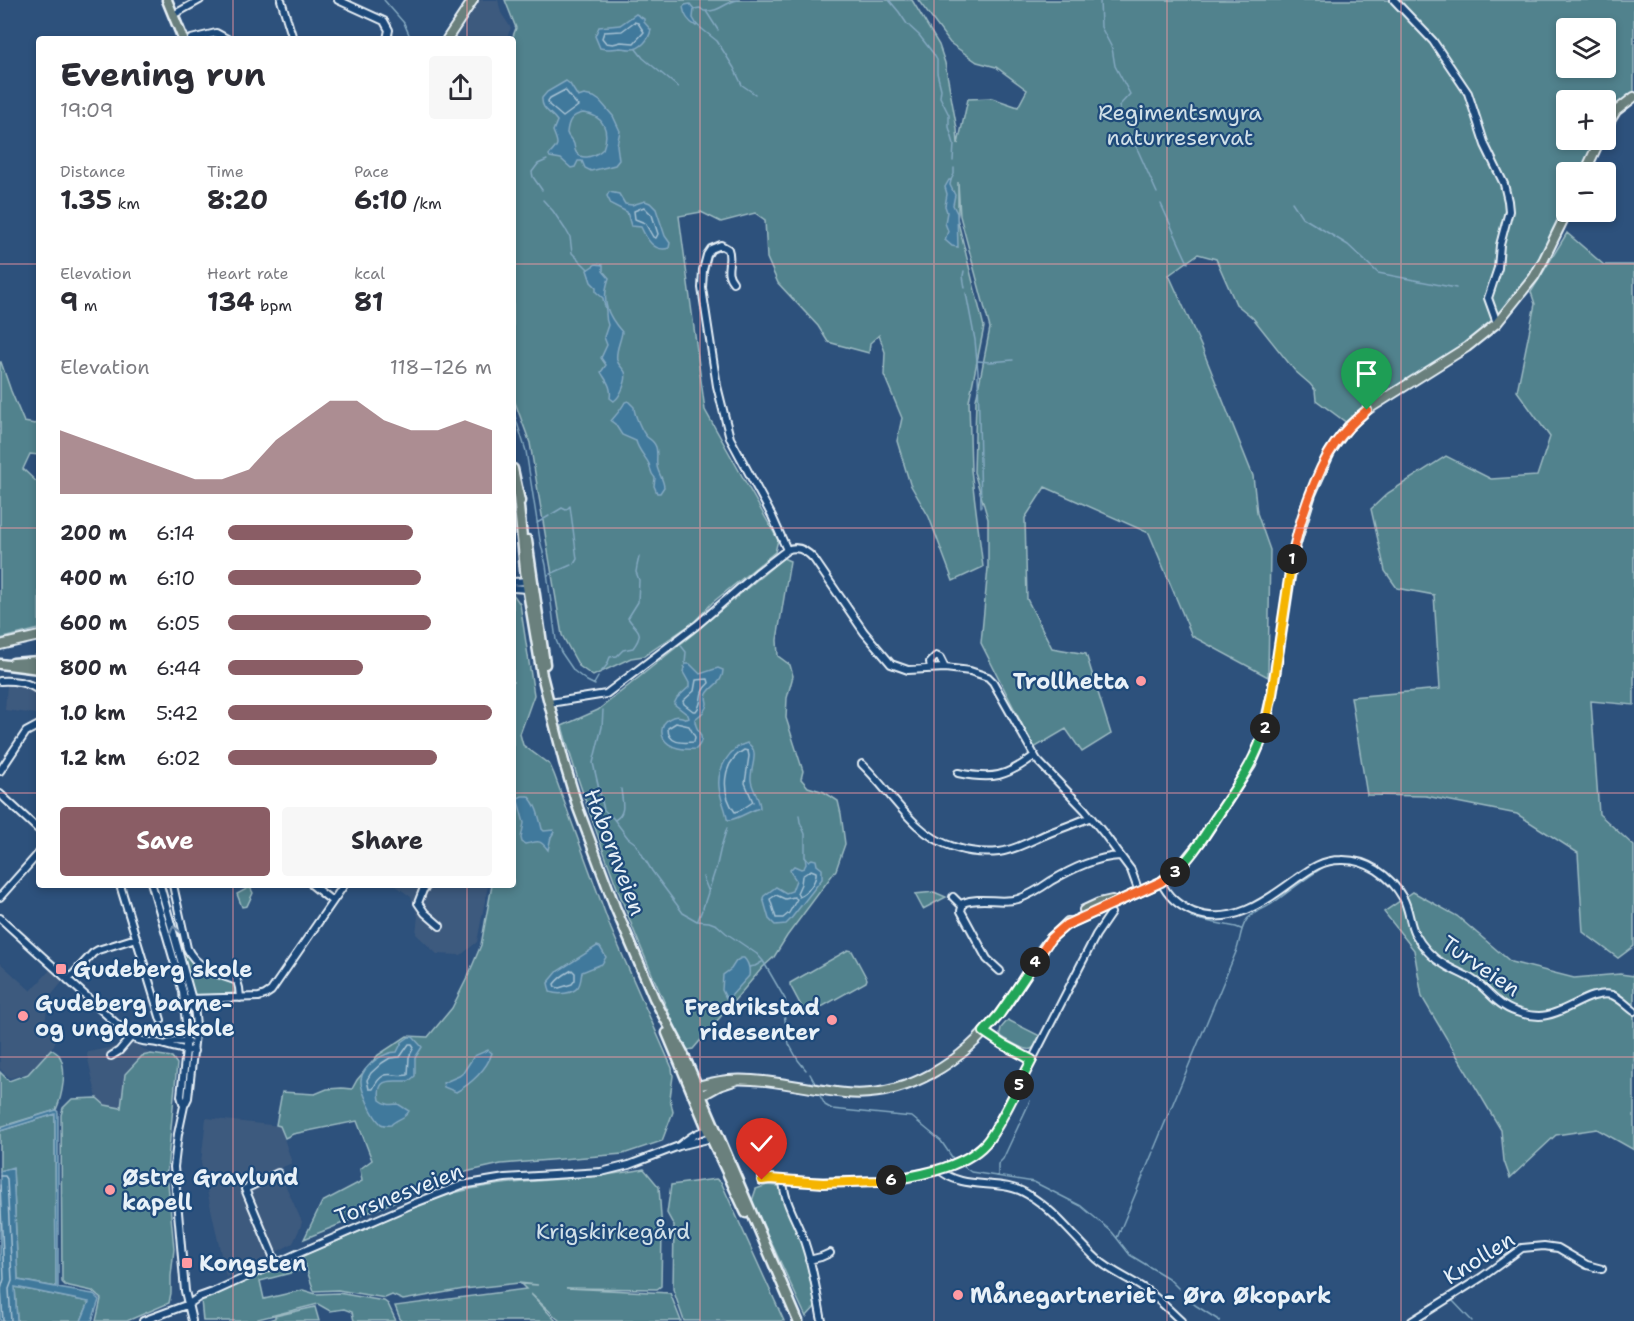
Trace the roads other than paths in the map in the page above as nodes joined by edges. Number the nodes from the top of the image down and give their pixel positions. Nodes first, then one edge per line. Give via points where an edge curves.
1 (167, 0) edge
2 (200, 0) edge
3 (281, 0) edge
4 (338, 0) edge
5 (473, 0) edge
6 (1394, 0) edge
7 (173, 15) junction
8 (182, 36) edge
9 (204, 36) edge
10 (222, 36) edge
11 (292, 36) edge
12 (388, 36) edge
13 (449, 36) edge
14 (1634, 97) edge
15 (1616, 111) edge
16 (1562, 222) edge
17 (734, 282) dead end
18 (1497, 323) junction
19 (516, 485) edge
20 (787, 550) junction
21 (516, 583) edge
22 (529, 585) junction
23 (516, 587) edge
24 (36, 637) edge
25 (0, 645) edge
26 (36, 662) edge
27 (2, 664) edge
28 (931, 668) junction
29 (945, 668) junction
30 (36, 669) edge
31 (0, 681) edge
32 (36, 689) edge
33 (550, 703) junction
34 (36, 727) edge
35 (1034, 756) junction
36 (862, 764) dead end
37 (0, 771) edge
38 (958, 773) dead end
39 (0, 794) edge
40 (1091, 817) junction
41 (36, 827) edge
42 (36, 856) edge
43 (1120, 856) junction
44 (1161, 882) junction
45 (121, 888) edge
46 (153, 888) edge
47 (161, 888) edge
48 (174, 888) edge
49 (316, 888) edge
50 (342, 888) edge
51 (425, 888) edge
52 (1139, 892) junction
53 (0, 897) edge
54 (953, 897) dead end
55 (332, 901) junction
56 (962, 905) junction
57 (1111, 913) dead end
58 (0, 918) edge
59 (440, 926) dead end
60 (136, 938) junction
61 (1000, 971) dead end
62 (68, 980) junction
63 (240, 998) junction
64 (224, 999) junction
65 (187, 1002) junction
66 (194, 1007) junction
67 (1634, 1011) edge
68 (161, 1020) dead end
69 (984, 1032) junction
70 (131, 1037) junction
71 (186, 1042) junction
72 (194, 1042) junction
73 (165, 1045) junction
74 (186, 1050) junction
75 (194, 1051) junction
76 (111, 1056) dead end
77 (1032, 1060) junction
78 (696, 1092) junction
79 (184, 1106) junction
80 (711, 1133) junction
81 (940, 1170) junction
82 (278, 1173) dead end
83 (762, 1180) dead end
84 (783, 1180) junction
85 (830, 1253) dead end
86 (809, 1260) junction
87 (276, 1263) junction
88 (1602, 1269) dead end
89 (189, 1304) junction
90 (143, 1321) edge
91 (192, 1321) edge
92 (798, 1321) edge
93 (822, 1321) edge
94 (1181, 1321) edge
95 (1412, 1321) edge

1 - 7 highway
2 - 7 street
3 - 11 street
4 - 12 street via 384,21
5 - 13 main road
6 - 18 street via 1433,41 1468,93 1485,145 1504,184 1509,211 1488,298
7 - 8 highway
9 - 10 street
14 - 15 main road
16 - 18 main road via 1534,277
17 - 20 street via 728,272 728,249 716,247 707,255 702,288 717,386 730,438
18 - 44 main road via 1467,347 1367,410 1334,445 1311,494 1294,550 1261,741 1251,765 1194,849
19 - 22 highway, Habornveien via 524,521
20 - 28 street via 799,548 810,555 891,664 908,670
20 - 33 street via 606,694
21 - 22 street
22 - 23 street
22 - 33 highway, Habornveien
24 - 25 main road
26 - 27 highway
27 - 30 highway
28 - 29 street
28 - 29 street via 930,662 936,656
29 - 35 street via 988,677 997,686
31 - 32 street
33 - 78 highway, Habornveien via 586,831 673,1047
34 - 37 street via 26,732
35 - 38 street via 1010,772 992,777
35 - 40 street
36 - 40 street via 918,827 957,848 1001,852
39 - 41 street
40 - 43 street
42 - 53 street
43 - 52 street via 1131,870
43 - 56 street via 1069,871 1017,899
44 - 52 main road
44 - 67 street, Turveien via 1169,896 1188,909 1221,917 1263,903 1328,861 1343,859 1370,865 1389,878 1403,899 1415,933 1427,951 1443,965 1475,981 1504,1007 1539,1016 1604,994
45 - 60 street
46 - 65 street
65 -> 47 street
48 - 63 street via 190,956 209,970 237,981
49 - 55 street
50 - 55 street
51 - 59 street via 418,903
52 - 69 main road via 1096,904 1071,918 1045,945
54 - 56 street
55 - 63 street via 271,991 259,998
56 - 61 street via 961,911 987,959
57 - 77 street via 1088,949
58 - 62 street
60 - 62 street via 98,950
60 - 68 street
62 - 70 street
63 - 64 street
64 - 65 street
64 - 66 street
65 - 66 street
65 - 71 street
66 - 72 street
69 - 77 street
69 - 78 main road via 928,1076 887,1091 867,1094 737,1080
70 - 73 street
70 - 76 street
71 - 72 street
71 - 73 street
71 - 74 street
72 - 75 street
73 - 74 street
74 - 75 street
74 - 79 street via 181,1096
75 - 79 street
77 - 81 street via 988,1141 968,1157
78 - 80 highway, Habornveien
79 - 89 street via 174,1167
80 - 87 street, Torsnesveien via 601,1172 462,1185
80 - 92 highway, Habornveien via 760,1231
81 - 84 street via 879,1181
81 - 94 street via 946,1176 967,1182 1028,1194 1101,1263 1155,1296
82 - 87 street via 245,1189
83 - 84 street
84 - 86 street
85 - 86 street
86 - 93 street
87 - 89 street, Torsnesveien
88 - 95 street, Knollen via 1558,1248 1522,1248
89 - 90 street, Torsnesveien
89 - 91 street

